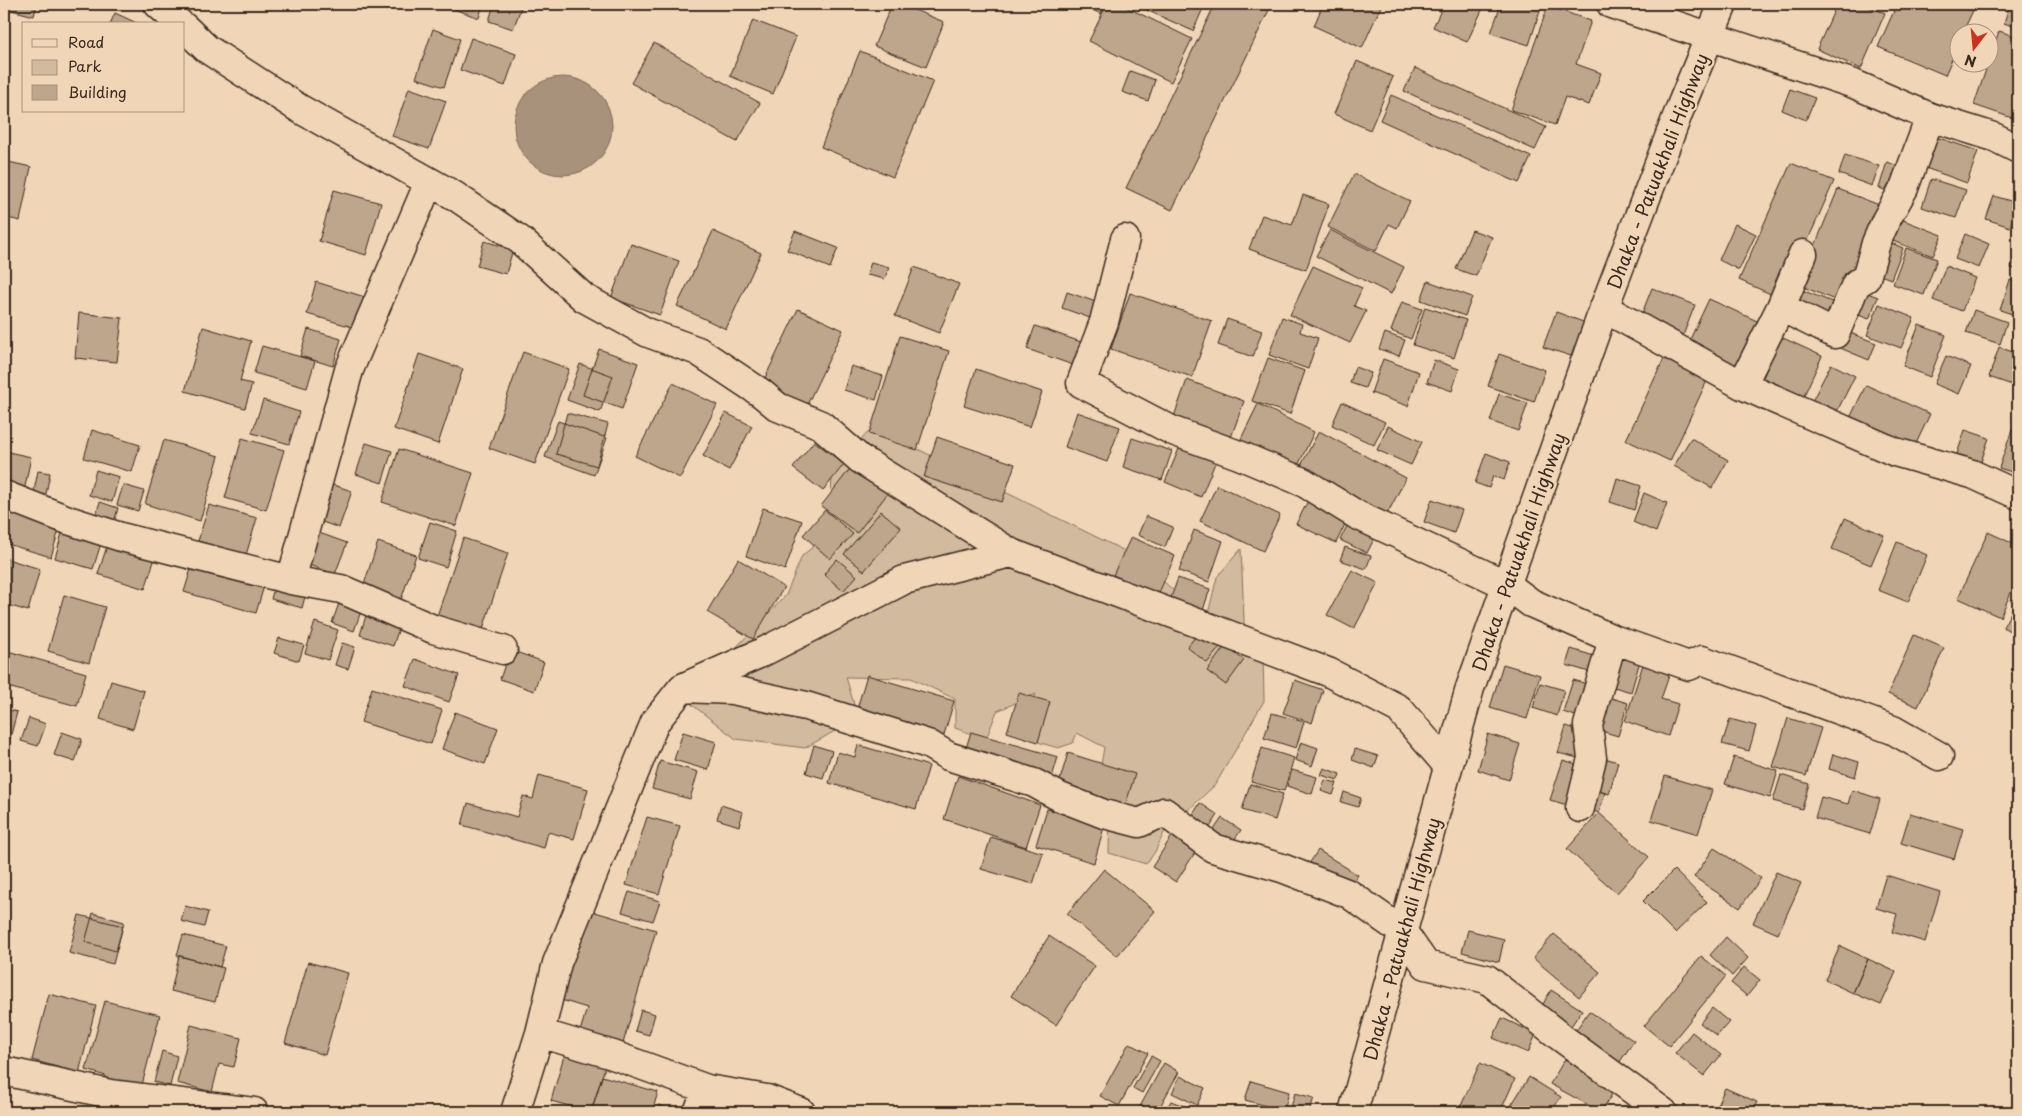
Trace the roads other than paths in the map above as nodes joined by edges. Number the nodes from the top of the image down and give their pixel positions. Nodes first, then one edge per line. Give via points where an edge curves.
1 (158, 4) edge
2 (1611, 4) edge
3 (1723, 4) edge
4 (178, 22) edge
5 (185, 28) edge
6 (1709, 38) junction
7 (1930, 117) junction
8 (2018, 149) edge
9 (429, 182) junction
10 (1125, 239) dead end
11 (1803, 254) dead end
12 (1781, 307) junction
13 (1604, 308) junction
14 (1742, 385) junction
15 (4, 495) edge
16 (2018, 495) edge
17 (1010, 553) junction
18 (292, 580) junction
19 (1507, 585) junction
20 (1613, 639) junction
21 (502, 650) dead end
22 (682, 688) junction
23 (1939, 756) dead end
24 (1448, 766) junction
25 (1580, 808) dead end
26 (1403, 932) junction
27 (540, 1033) junction
28 (4, 1071) edge
29 (702, 1100) edge
30 (254, 1112) edge
31 (515, 1112) edge
32 (801, 1112) edge
33 (1353, 1112) edge
34 (1663, 1112) edge

1 - 4 main road
2 - 6 main road
3 - 6 main road, Dhaka - Patuakhali Highway
5 - 9 main road via 207,49 300,109
6 - 7 main road via 1854,84
6 - 13 main road, Dhaka - Patuakhali Highway
7 - 8 main road via 1994,137
7 - 12 main road via 1904,188 1876,244 1866,278 1856,284 1835,334
9 - 17 main road via 520,240 584,298 648,332 698,352 778,407 821,425 860,459
9 - 18 main road via 349,370
10 - 19 main road via 1104,322 1082,383 1174,431 1304,482 1357,515
11 - 12 main road
12 - 14 main road
13 - 14 main road
13 - 19 main road, Dhaka - Patuakhali Highway
14 - 16 main road via 1896,452 1972,474
15 - 18 main road via 121,537
17 - 22 main road via 904,580 761,653
17 - 24 main road via 1328,672 1399,709
18 - 21 main road via 341,589 433,629
19 - 20 main road via 1531,603
19 - 24 main road, Dhaka - Patuakhali Highway via 1470,688
20 - 23 main road via 1689,666 1702,660 1893,730
20 - 25 main road via 1588,725 1592,758
22 - 26 main road via 733,690 806,706 928,744 948,756 1034,783 1104,814 1139,823 1164,812 1213,848 1282,868 1348,894
22 - 27 main road via 655,722 557,964
24 - 26 main road, Dhaka - Patuakhali Highway
26 - 33 main road, Dhaka - Patuakhali Highway
26 - 34 main road via 1426,965 1488,979
27 - 29 main road via 613,1055
27 - 31 main road
28 - 30 main road via 110,1094
29 - 32 main road via 767,1100

